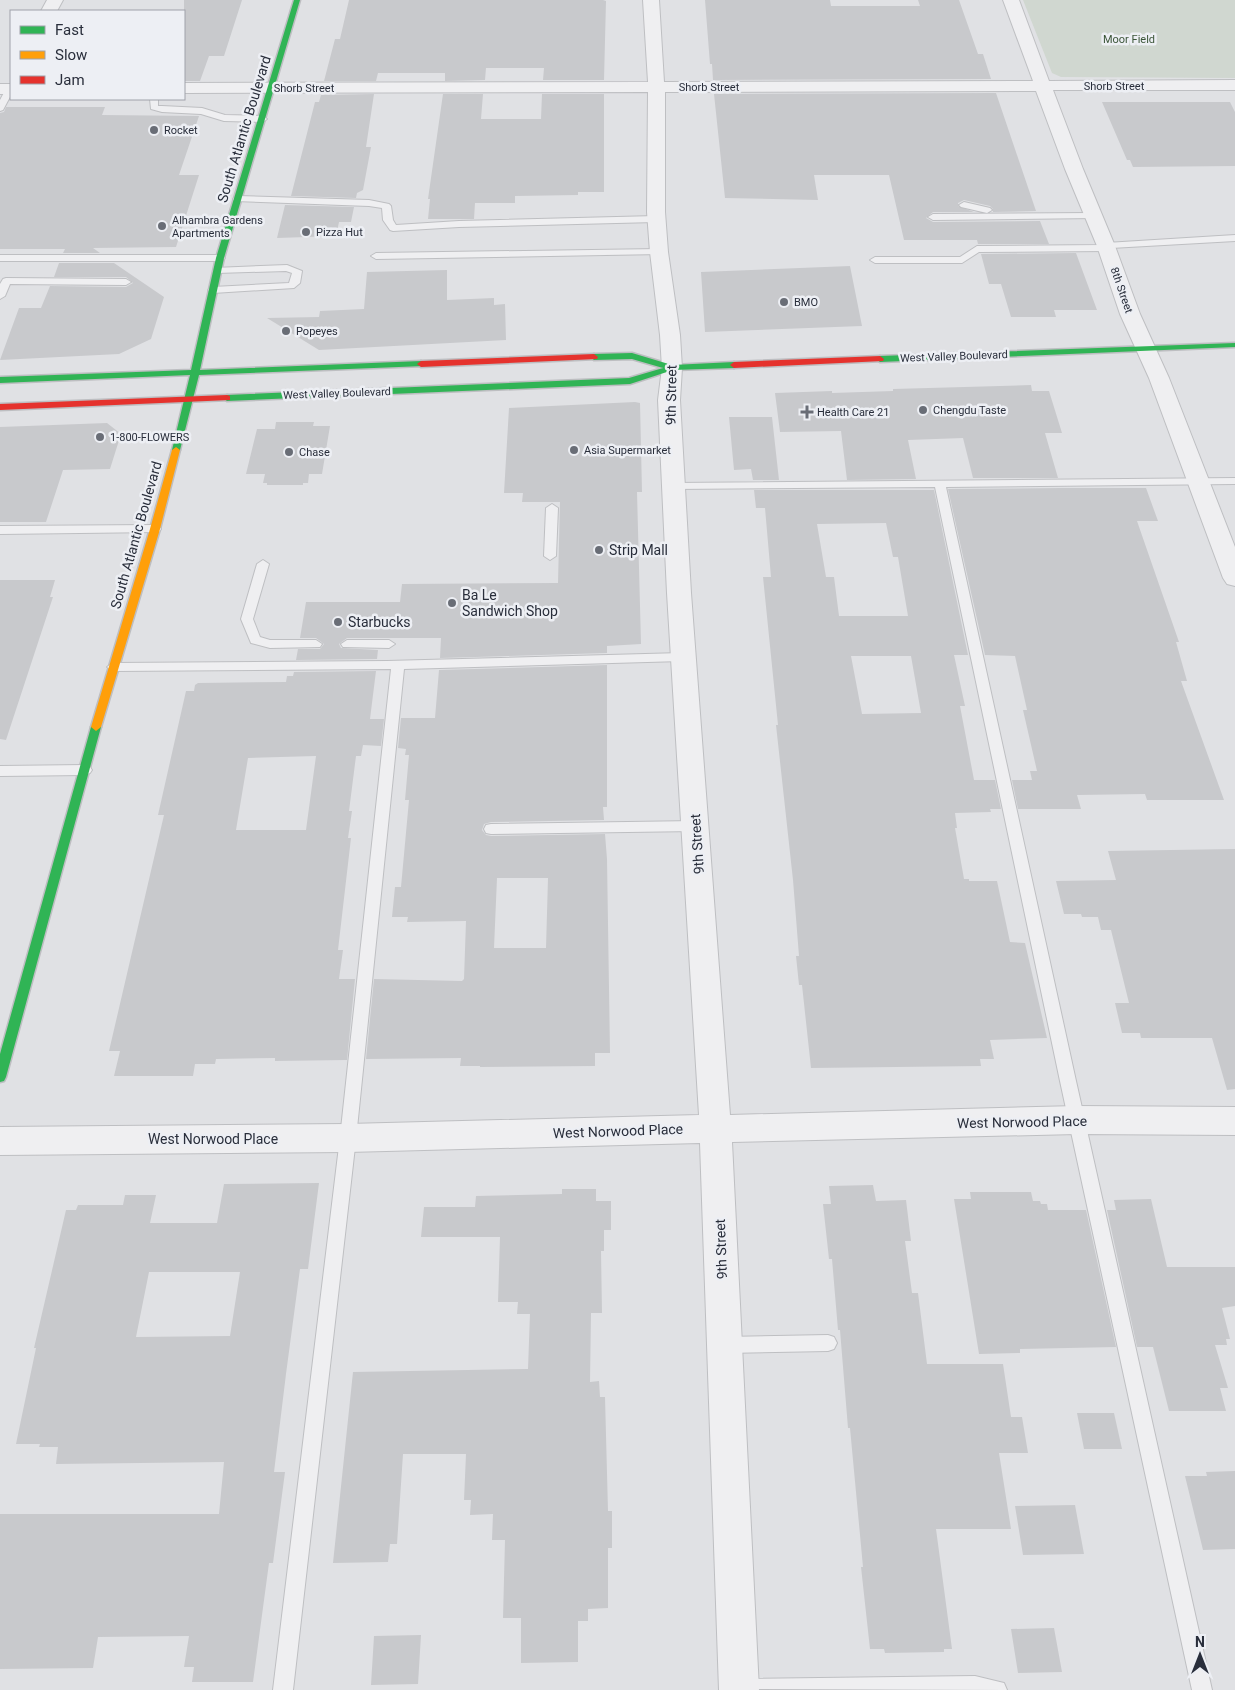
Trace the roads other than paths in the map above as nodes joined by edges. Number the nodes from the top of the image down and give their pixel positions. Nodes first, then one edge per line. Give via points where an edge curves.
1 (297, 0) edge
2 (650, 0) edge
3 (1011, 0) edge
4 (1235, 85) edge
5 (1042, 86) junction
6 (655, 87) junction
7 (8, 88) edge
8 (185, 88) edge
9 (272, 88) junction
10 (154, 100) edge
11 (0, 108) edge
12 (263, 119) junction
13 (238, 199) junction
14 (964, 205) dead end
15 (1091, 213) junction
16 (933, 216) dead end
17 (656, 219) junction
18 (1235, 238) edge
19 (1107, 247) junction
20 (658, 252) junction
21 (376, 256) dead end
22 (0, 258) edge
23 (875, 260) dead end
24 (218, 264) junction
25 (126, 282) dead end
26 (213, 290) junction
27 (0, 296) edge
28 (1235, 345) edge
29 (1145, 348) junction
30 (672, 368) junction
31 (194, 372) junction
32 (0, 380) edge
33 (189, 399) junction
34 (0, 407) edge
35 (1198, 481) junction
36 (1235, 481) edge
37 (940, 483) junction
38 (673, 486) junction
39 (552, 508) dead end
40 (155, 529) junction
41 (0, 530) edge
42 (550, 556) dead end
43 (263, 564) dead end
44 (1235, 578) edge
45 (316, 644) dead end
46 (348, 644) dead end
47 (390, 644) dead end
48 (682, 657) junction
49 (398, 664) junction
50 (113, 667) junction
51 (85, 770) junction
52 (0, 771) edge
53 (696, 826) junction
54 (491, 829) dead end
55 (0, 1077) edge
56 (1077, 1120) junction
57 (1235, 1121) edge
58 (714, 1128) junction
59 (348, 1138) junction
60 (0, 1141) edge
61 (828, 1343) dead end
62 (725, 1345) junction
63 (283, 1690) edge
64 (739, 1690) edge
65 (997, 1690) edge
66 (1202, 1690) edge

1 - 9 main road, South Atlantic Boulevard
2 - 6 street, 9th Street
3 - 5 street, 8th Street
4 - 5 street, Shorb Street
5 - 6 street, Shorb Street
5 - 15 street, 8th Street
6 - 9 street, Shorb Street
6 - 17 street, 9th Street
7 - 11 lane
8 - 9 street, Shorb Street
9 - 12 main road, South Atlantic Boulevard
10 - 12 lane via 154,107 162,109 202,111 224,118
12 - 13 main road, South Atlantic Boulevard
13 - 17 lane via 386,206 393,228
13 - 24 main road, South Atlantic Boulevard
14 - 15 lane via 1000,210
15 - 16 lane
15 - 19 street, 8th Street
17 - 20 street, 9th Street
18 - 19 lane
19 - 23 lane via 978,249 962,260
19 - 29 street, 8th Street
20 - 21 lane
20 - 30 street, 9th Street
22 - 24 lane
24 - 26 main road, South Atlantic Boulevard
24 - 26 lane via 297,271 295,283 291,286
25 - 27 lane via 6,281
26 - 31 main road, South Atlantic Boulevard
28 - 29 main road, West Valley Boulevard
29 - 30 main road, West Valley Boulevard
29 - 35 street, 8th Street
30 - 31 main road, West Valley Boulevard via 632,356
30 - 33 main road, West Valley Boulevard via 630,381
30 - 38 street, 9th Street via 669,400
31 - 32 main road, West Valley Boulevard
31 - 33 main road, South Atlantic Boulevard
33 - 34 main road, West Valley Boulevard
33 - 40 main road, South Atlantic Boulevard
35 - 36 lane
35 - 37 lane
35 - 44 street, 8th Street
37 - 38 lane
37 - 56 lane
38 - 48 street, 9th Street
39 - 42 lane
40 - 41 lane
40 - 50 main road, South Atlantic Boulevard
43 - 45 lane via 247,619 255,640 270,644
46 - 47 lane
48 - 49 lane
48 - 53 street, 9th Street
49 - 50 lane
49 - 59 lane
50 - 51 main road, South Atlantic Boulevard
51 - 52 lane
51 - 55 main road, South Atlantic Boulevard
53 - 54 lane
53 - 58 street, 9th Street
56 - 57 street, West Norwood Place
56 - 58 street, West Norwood Place
56 - 66 lane
58 - 59 street, West Norwood Place
58 - 62 street, 9th Street
59 - 60 street, West Norwood Place
59 - 63 lane
61 - 62 lane
62 - 64 street, 9th Street
64 - 65 lane via 974,1686

